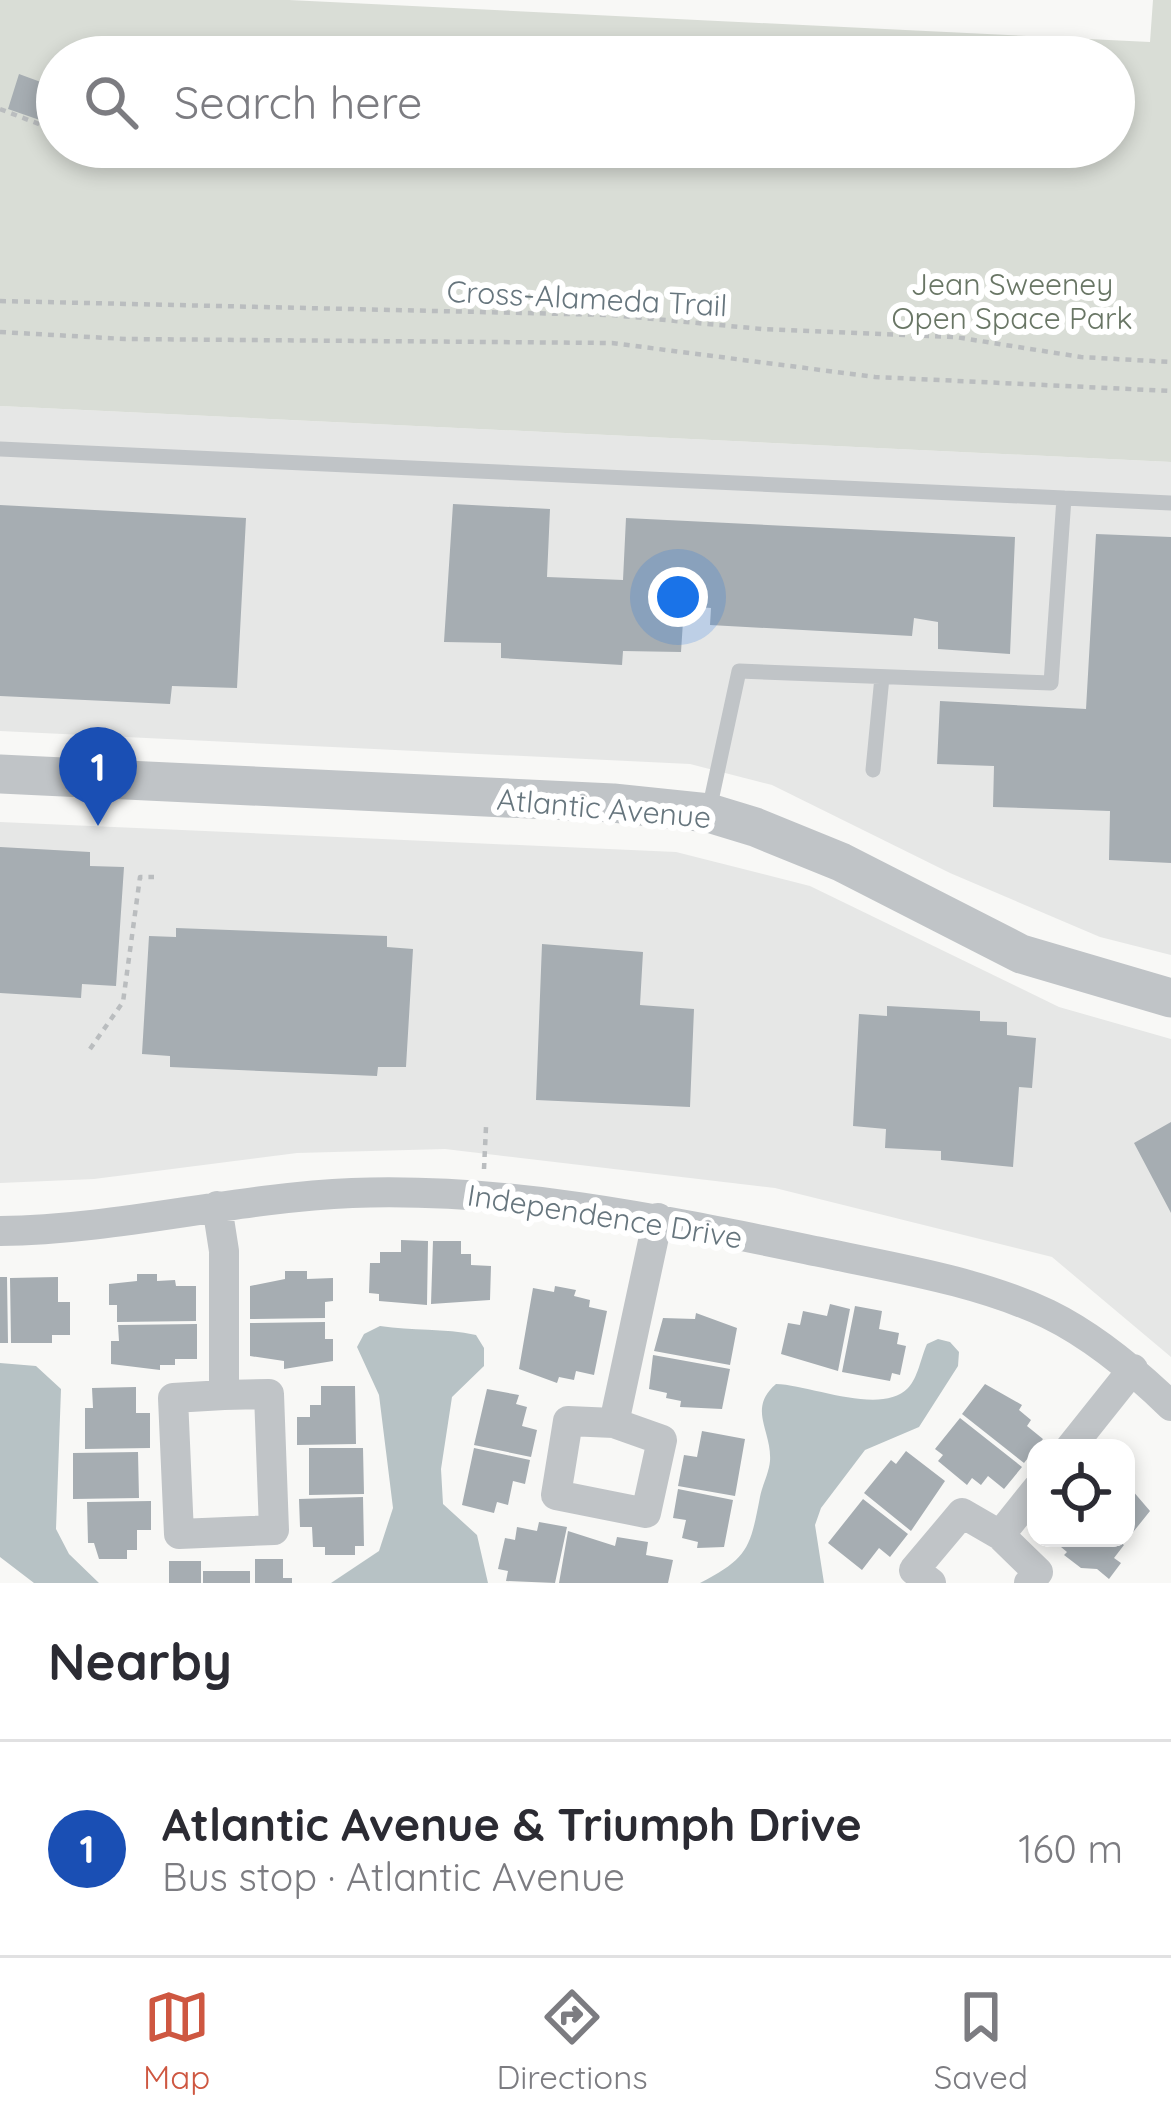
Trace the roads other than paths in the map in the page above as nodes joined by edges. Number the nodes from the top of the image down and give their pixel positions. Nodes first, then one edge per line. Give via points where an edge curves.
1 (0, 449) edge
2 (1064, 498) junction
3 (1171, 503) edge
4 (882, 677) junction
5 (873, 770) dead end
6 (0, 774) edge
7 (709, 813) junction
8 (1171, 998) edge
9 (217, 1206) junction
10 (658, 1218) junction
11 (0, 1232) edge
12 (1133, 1370) junction
13 (224, 1395) junction
14 (1171, 1406) edge
15 (614, 1424) dead end
16 (1077, 1439) edge
17 (1027, 1501) edge
18 (1000, 1535) junction
19 (931, 1583) edge
20 (1029, 1583) edge

1 - 2 lane
2 - 3 lane
2 - 4 lane via 1051,683
4 - 5 lane
4 - 7 lane via 739,671
6 - 7 street, Atlantic Avenue
7 - 8 street, Atlantic Avenue via 802,844 1021,954
9 - 10 street, Independence Drive via 350,1193 482,1196
9 - 11 street, Independence Drive
9 - 13 street
10 - 12 street, Independence Drive via 958,1283 1048,1315
10 - 15 street
12 - 14 street, Independence Drive
12 - 16 street
13 - 13 street via 173,1398 179,1534 274,1530 268,1394
17 - 18 street
18 - 19 street via 962,1514 914,1570
18 - 20 street via 1037,1572

